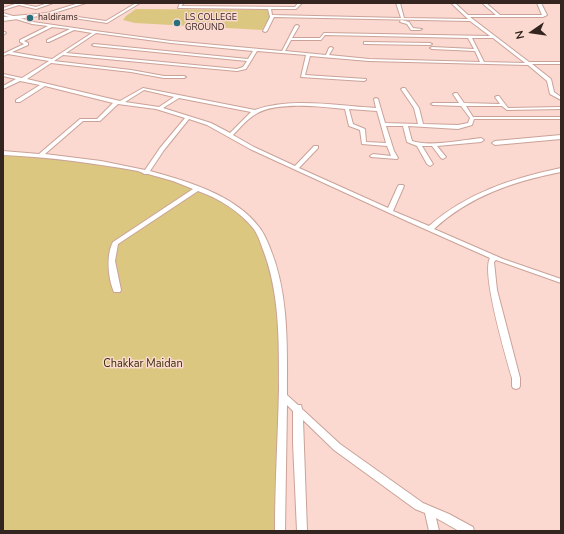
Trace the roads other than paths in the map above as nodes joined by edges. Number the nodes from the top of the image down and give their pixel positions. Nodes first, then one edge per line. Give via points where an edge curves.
1 (7, 3) edge
2 (51, 3) edge
3 (84, 3) edge
4 (138, 3) edge
5 (182, 3) edge
6 (300, 3) edge
7 (398, 3) edge
8 (453, 3) edge
9 (484, 3) edge
10 (539, 3) edge
11 (3, 4) edge
12 (20, 4) edge
13 (269, 8) junction
14 (3, 9) edge
15 (48, 14) junction
16 (3, 16) edge
17 (466, 16) junction
18 (499, 16) junction
19 (272, 17) junction
20 (15, 18) junction
21 (397, 19) junction
22 (403, 19) junction
23 (470, 20) junction
24 (408, 23) junction
25 (421, 24) dead end
26 (51, 26) junction
27 (297, 26) dead end
28 (420, 29) dead end
29 (72, 30) junction
30 (266, 31) dead end
31 (94, 32) junction
32 (428, 35) junction
33 (470, 37) junction
34 (494, 37) junction
35 (290, 39) junction
36 (48, 41) dead end
37 (366, 42) dead end
38 (94, 45) dead end
39 (331, 48) dead end
40 (256, 49) junction
41 (432, 50) junction
42 (476, 50) junction
43 (3, 52) edge
44 (283, 52) junction
45 (9, 53) junction
46 (62, 54) junction
47 (308, 54) junction
48 (3, 55) edge
49 (327, 56) junction
50 (250, 60) junction
51 (52, 61) junction
52 (436, 61) junction
53 (142, 62) junction
54 (482, 62) junction
55 (529, 63) junction
56 (561, 63) edge
57 (131, 71) junction
58 (3, 75) edge
59 (184, 77) dead end
60 (21, 80) junction
61 (364, 80) dead end
62 (44, 85) junction
63 (3, 88) edge
64 (403, 89) dead end
65 (456, 94) dead end
66 (178, 96) junction
67 (497, 97) dead end
68 (376, 99) dead end
69 (561, 99) edge
70 (18, 101) dead end
71 (120, 102) junction
72 (433, 104) dead end
73 (464, 105) junction
74 (506, 107) junction
75 (561, 108) edge
76 (159, 109) junction
77 (347, 109) junction
78 (380, 110) junction
79 (256, 112) junction
80 (188, 117) junction
81 (472, 118) junction
82 (514, 118) junction
83 (561, 118) edge
84 (384, 124) junction
85 (405, 125) junction
86 (421, 125) junction
87 (231, 136) junction
88 (561, 137) edge
89 (481, 140) dead end
90 (495, 143) dead end
91 (434, 144) junction
92 (390, 145) junction
93 (419, 145) junction
94 (316, 147) dead end
95 (3, 153) edge
96 (41, 155) junction
97 (372, 156) dead end
98 (443, 157) dead end
99 (430, 164) dead end
100 (296, 168) junction
101 (561, 170) edge
102 (146, 173) junction
103 (401, 186) dead end
104 (198, 188) junction
105 (390, 211) junction
106 (430, 229) junction
107 (494, 257) junction
108 (561, 280) edge
109 (117, 290) dead end
110 (516, 386) dead end
111 (283, 396) junction
112 (298, 408) junction
113 (429, 510) junction
114 (280, 531) edge
115 (302, 531) edge
116 (434, 531) edge
117 (469, 531) edge

1 - 11 street
2 - 12 street via 36,8
3 - 15 main road
4 - 15 street via 107,22
5 - 13 street via 179,7
6 - 13 street via 296,8
7 - 22 street
8 - 17 street
9 - 18 street
10 - 18 street via 545,15 543,16
12 - 14 street
13 - 19 street
15 - 20 main road
16 - 20 main road
17 - 18 street
17 - 23 street
19 - 21 street
19 - 30 street
20 - 26 street
21 - 22 street
21 - 24 street
22 - 23 street
23 - 34 street
24 - 25 street
24 - 28 street via 412,29
26 - 29 street
26 - 45 street via 21,41 27,44
27 - 35 street
29 - 31 street
29 - 36 street
31 - 40 street
31 - 46 street
32 - 33 street
32 - 35 street via 324,34 321,39
32 - 41 street
33 - 34 street
33 - 42 street
34 - 55 street
35 - 44 street
37 - 41 street
38 - 50 street
39 - 49 street
40 - 44 street
40 - 50 street
41 - 42 street
41 - 52 street
42 - 54 street
43 - 45 street
44 - 47 street
45 - 48 street
45 - 51 street
46 - 51 street
46 - 53 street
47 - 49 street
47 - 61 street via 303,76
49 - 52 street via 369,60
50 - 53 street via 245,68 237,70
51 - 57 street
51 - 60 street
52 - 54 street
53 - 57 street
54 - 55 street
55 - 56 street
55 - 69 street via 549,80 552,92
57 - 59 street via 164,77
58 - 60 street
60 - 62 street
60 - 63 street
62 - 70 street
62 - 71 street
64 - 86 street via 420,114
65 - 73 street
66 - 71 street via 143,89
66 - 76 street
66 - 79 street
67 - 74 street
68 - 78 street
71 - 76 street
71 - 96 street via 98,120 82,120
72 - 73 street
73 - 74 street
73 - 81 street
74 - 75 street
74 - 82 street
76 - 80 street
77 - 78 street
77 - 79 street via 283,105 271,106
77 - 92 street via 352,125 362,127 364,142
78 - 84 street
79 - 87 street
80 - 87 street via 210,124
80 - 102 street
81 - 82 street
81 - 86 street via 470,124 463,126
82 - 83 street
84 - 85 street
84 - 92 street
85 - 86 street
85 - 93 street via 410,142
87 - 100 street
88 - 90 street
89 - 91 street
91 - 93 street
91 - 98 street
92 - 97 street via 395,158
93 - 99 street
94 - 100 street
95 - 96 street
96 - 102 street via 73,157
100 - 105 street
101 - 106 street via 501,185 474,198
102 - 104 street
103 - 105 street
104 - 109 street via 115,243 111,260
104 - 111 street via 226,200 240,210 256,228 268,251 276,277 283,333
105 - 106 street
106 - 107 street
107 - 108 street
107 - 110 street via 491,262 493,290
111 - 112 street
111 - 114 street
112 - 113 street via 337,446 419,506
112 - 115 street
113 - 116 street
113 - 117 street

